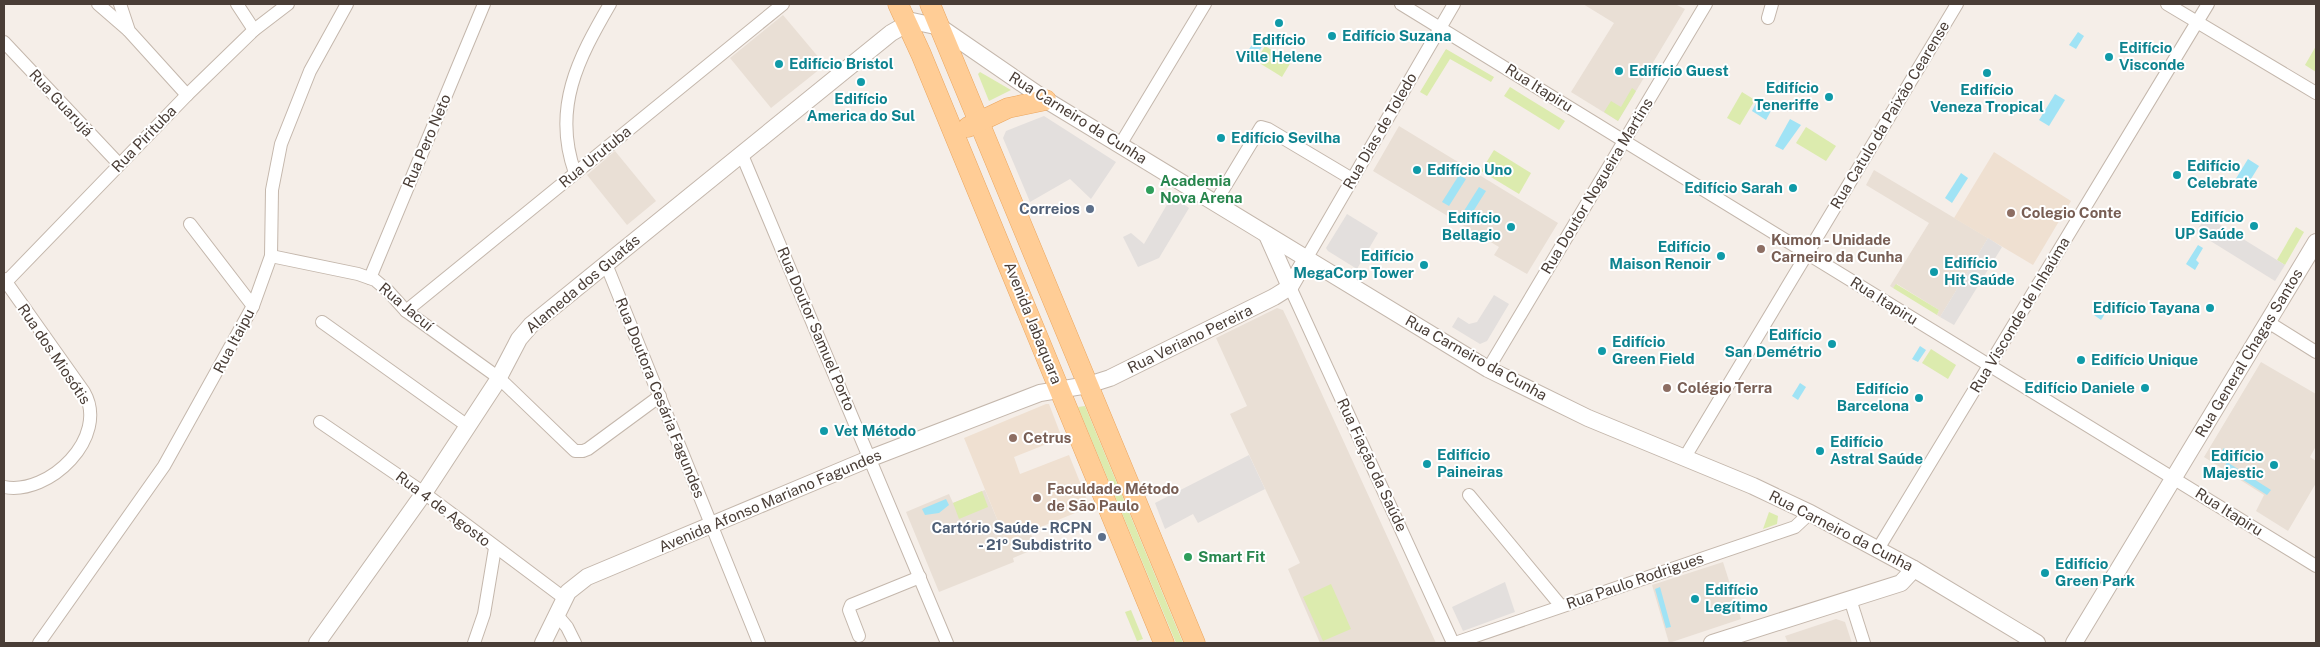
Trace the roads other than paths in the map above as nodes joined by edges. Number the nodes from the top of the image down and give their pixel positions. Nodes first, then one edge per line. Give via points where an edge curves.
1 (98, 4) edge
2 (120, 4) edge
3 (237, 4) edge
4 (288, 4) edge
5 (347, 4) edge
6 (484, 4) edge
7 (610, 4) edge
8 (783, 4) edge
9 (898, 4) edge
10 (930, 4) edge
11 (1204, 4) edge
12 (1401, 4) edge
13 (1454, 4) edge
14 (1706, 4) edge
15 (1772, 4) edge
16 (1957, 4) edge
17 (2167, 4) edge
18 (2208, 4) edge
19 (1768, 18) dead end
20 (907, 22) junction
21 (2197, 22) junction
22 (940, 27) junction
23 (1440, 27) junction
24 (254, 30) junction
25 (130, 31) junction
26 (4, 42) edge
27 (2316, 93) edge
28 (187, 95) junction
29 (1046, 100) junction
30 (979, 121) junction
31 (954, 134) junction
32 (1624, 141) junction
33 (1120, 145) junction
34 (742, 154) junction
35 (119, 164) junction
36 (575, 173) junction
37 (1352, 179) junction
38 (1215, 203) junction
39 (190, 224) dead end
40 (1267, 235) junction
41 (2314, 252) edge
42 (1807, 253) junction
43 (271, 256) junction
44 (1306, 259) junction
45 (606, 264) junction
46 (1322, 268) junction
47 (370, 278) junction
48 (5, 281) edge
49 (1293, 282) junction
50 (253, 306) junction
51 (406, 311) junction
52 (322, 322) dead end
53 (2268, 322) junction
54 (2316, 352) edge
55 (1990, 366) junction
56 (1488, 368) junction
57 (499, 378) junction
58 (1088, 385) junction
59 (1060, 390) junction
60 (660, 396) junction
61 (320, 422) dead end
62 (469, 427) junction
63 (871, 458) junction
64 (1685, 458) junction
65 (2174, 478) junction
66 (4, 487) edge
67 (424, 493) junction
68 (1469, 495) dead end
69 (1810, 513) junction
70 (712, 526) junction
71 (495, 548) junction
72 (1878, 549) junction
73 (2316, 566) edge
74 (1914, 569) junction
75 (920, 577) junction
76 (564, 598) junction
77 (1850, 599) junction
78 (1561, 606) junction
79 (556, 614) junction
80 (859, 636) dead end
81 (39, 643) edge
82 (317, 643) edge
83 (474, 643) edge
84 (543, 643) edge
85 (575, 643) edge
86 (759, 643) edge
87 (947, 643) edge
88 (1164, 643) edge
89 (1195, 643) edge
90 (1454, 643) edge
91 (1712, 643) edge
92 (1864, 643) edge
93 (2037, 643) edge
94 (2074, 643) edge

1 - 25 street
2 - 25 street
3 - 24 street
4 - 24 street, Rua Pirituba
5 - 43 street, Rua Itaipu via 310,71 281,144 272,190
6 - 47 street, Rua Pero Neto
7 - 36 street via 582,56 568,103 566,143
8 - 36 street, Rua Urutuba
9 - 20 main road, Avenida Jabaquara
10 - 22 main road, Avenida Jabaquara
11 - 33 street
12 - 23 street, Rua Itapiru
13 - 23 street, Rua Dias de Toledo
14 - 32 street, Rua Doutor Nogueira Martins
15 - 19 street
16 - 42 street, Rua Catulo da Paixão Cearense
17 - 21 street
18 - 21 street, Rua Visconde de Inhaúma
20 - 22 street
20 - 31 main road, Avenida Jabaquara
20 - 34 street, Alameda dos Guatás
21 - 27 street
21 - 55 street, Rua Visconde de Inhaúma
22 - 29 street, Rua Carneiro da Cunha
22 - 30 main road, Avenida Jabaquara
23 - 32 street, Rua Itapiru
23 - 37 street, Rua Dias de Toledo
24 - 28 street, Rua Pirituba
25 - 28 street
26 - 35 street, Rua Guarujá
28 - 35 street, Rua Pirituba
29 - 30 main road via 1008,108
29 - 33 street, Rua Carneiro da Cunha
30 - 31 main road
30 - 58 main road, Avenida Jabaquara
31 - 59 main road, Avenida Jabaquara
32 - 42 street, Rua Itapiru
32 - 56 street, Rua Doutor Nogueira Martins
33 - 38 street, Rua Carneiro da Cunha
34 - 45 street, Alameda dos Guatás
34 - 63 street, Rua Doutor Samuel Porto
35 - 48 street, Rua Pirituba
36 - 51 street, Rua Urutuba
37 - 38 street via 1261,127
37 - 44 street, Rua Dias de Toledo
38 - 40 street, Rua Carneiro da Cunha
39 - 50 street
40 - 44 street, Rua Carneiro da Cunha
40 - 49 street
41 - 53 street, Rua General Chagas Santos
42 - 55 street, Rua Itapiru
42 - 64 street, Rua Catulo da Paixão Cearense
43 - 47 street, Rua Jacuí
43 - 50 street, Rua Itaipu
44 - 46 street, Rua Carneiro da Cunha
44 - 49 street
45 - 57 street, Alameda dos Guatás via 524,332
45 - 60 street, Rua Doutora Cesária Fagundes
46 - 49 street, Rua Veriano Pereira
46 - 56 street, Rua Carneiro da Cunha
47 - 51 street, Rua Jacuí via 388,291
48 - 66 street, Rua dos Miosótis via 88,400 91,422 86,438 63,467 22,489
49 - 58 street, Rua Veriano Pereira via 1274,297 1132,368
49 - 90 street, Rua Fiação da Saúde
50 - 81 street, Rua Itaipu via 164,466
51 - 57 street, Rua Jacuí
52 - 62 street
53 - 54 street
53 - 65 street, Rua General Chagas Santos
55 - 65 street, Rua Itapiru
55 - 72 street, Rua Visconde de Inhaúma
56 - 64 street, Rua Carneiro da Cunha via 1588,418
57 - 60 street, Rua Jacuí via 571,449 579,452 593,446
57 - 62 street, Alameda dos Guatás
58 - 59 street, Avenida Afonso Mariano Fagundes
58 - 89 main road, Avenida Jabaquara
59 - 63 street, Avenida Afonso Mariano Fagundes via 1040,393
59 - 88 main road, Avenida Jabaquara
60 - 70 street, Rua Doutora Cesária Fagundes
61 - 67 street, Rua 4 de Agosto
62 - 67 street, Alameda dos Guatás
63 - 70 street, Avenida Afonso Mariano Fagundes
63 - 75 street, Rua Doutor Samuel Porto
64 - 69 street, Rua Carneiro da Cunha
65 - 73 street, Rua Itapiru
65 - 94 street, Rua General Chagas Santos
67 - 71 street, Rua 4 de Agosto
67 - 82 street, Alameda dos Guatás
68 - 78 street
69 - 72 street, Rua Carneiro da Cunha
69 - 78 street, Rua Paulo Rodrigues via 1795,527
70 - 76 street, Avenida Afonso Mariano Fagundes via 587,577
70 - 86 street, Rua Doutora Cesária Fagundes
71 - 76 street, Rua 4 de Agosto
71 - 83 street via 484,614
72 - 74 street, Rua Carneiro da Cunha
74 - 77 street via 1901,583
74 - 93 street, Rua Carneiro da Cunha
75 - 80 street via 851,604 849,610
75 - 87 street, Rua Doutor Samuel Porto
76 - 79 street, Avenida Afonso Mariano Fagundes
77 - 91 street
77 - 92 street
78 - 90 street, Rua Paulo Rodrigues
79 - 84 street, Avenida Afonso Mariano Fagundes
79 - 85 street

